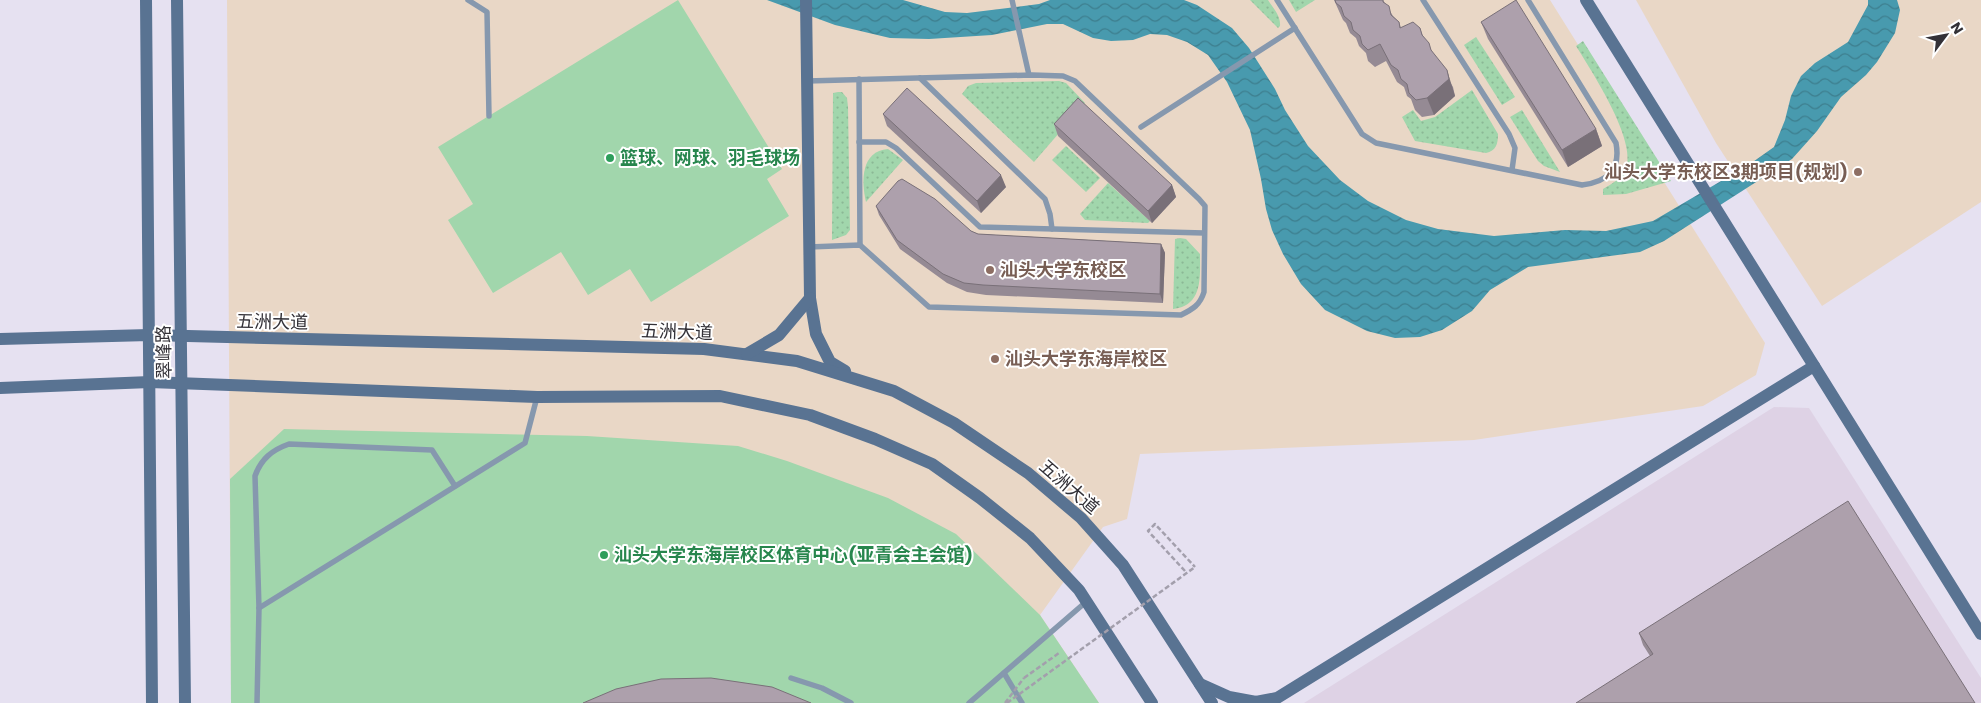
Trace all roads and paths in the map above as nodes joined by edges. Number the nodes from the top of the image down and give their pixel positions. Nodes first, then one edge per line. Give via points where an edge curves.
1 (146, 0) edge
2 (177, 0) edge
3 (468, 0) edge
4 (806, 0) edge
5 (1012, 0) edge
6 (1277, 0) edge
7 (1423, 0) edge
8 (1528, 0) edge
9 (1586, 0) edge
10 (1294, 28) junction
11 (1029, 75) junction
12 (920, 78) junction
13 (859, 79) junction
14 (807, 80) junction
15 (489, 116) dead end
16 (1141, 127) dead end
17 (859, 142) junction
18 (1512, 170) junction
19 (1052, 229) junction
20 (1204, 233) junction
21 (860, 245) junction
22 (809, 247) junction
23 (810, 298) junction
24 (149, 335) junction
25 (181, 337) junction
26 (0, 339) edge
27 (747, 354) junction
28 (1814, 366) junction
29 (857, 380) junction
30 (150, 382) junction
31 (182, 383) junction
32 (0, 388) edge
33 (537, 397) junction
34 (455, 486) junction
35 (1185, 572) dead end
36 (1087, 601) junction
37 (259, 608) junction
38 (1981, 634) edge
39 (1059, 653) dead end
40 (1004, 673) junction
41 (791, 678) dead end
42 (1200, 684) junction
43 (1276, 700) edge
44 (152, 703) edge
45 (185, 703) edge
46 (257, 703) edge
47 (851, 703) edge
48 (968, 703) edge
49 (1006, 703) edge
50 (1022, 703) edge
51 (1152, 703) edge
52 (1212, 703) edge

1 - 24 main road, 翠峰路
2 - 25 main road, 翠峰路
3 - 15 lane via 487,12
4 - 14 main road
5 - 11 lane
6 - 10 lane
7 - 18 lane via 1509,134 1514,148
8 - 18 lane via 1616,143 1617,160 1607,178 1594,184 1582,185
9 - 28 main road
10 - 16 lane
10 - 18 lane via 1362,134 1376,143
11 - 12 lane
11 - 20 lane via 1063,76 1075,81 1205,206
12 - 13 lane
12 - 19 lane via 1045,199
13 - 14 lane
13 - 17 lane
14 - 22 main road
17 - 19 lane via 886,142 896,148 980,227
17 - 21 lane
19 - 20 lane
20 - 21 lane via 1204,292 1201,302 1181,315 929,307
21 - 22 lane
22 - 23 main road
23 - 27 main road via 779,336
23 - 29 main road via 816,334 830,362
24 - 25 main road, 五洲大道
24 - 26 main road, 五洲大道
24 - 30 main road, 翠峰路
25 - 27 main road, 五洲大道 via 704,349
25 - 31 main road, 翠峰路
27 - 29 main road, 五洲大道 via 798,361
28 - 38 main road
28 - 43 main road
29 - 42 main road, 五洲大道 via 894,391 954,423 1028,473 1081,518 1123,565
30 - 31 main road
30 - 32 main road
30 - 44 main road, 翠峰路
31 - 33 main road
31 - 45 main road, 翠峰路
33 - 34 lane via 525,443
33 - 36 main road via 720,396 810,415 875,439 932,464 980,498 1030,538
34 - 37 lane
34 - 37 lane via 432,450 289,444 274,450 260,463 255,476
35 - 49 path, bridge via 1148,531 1155,524 1195,566
36 - 40 lane
36 - 51 main road
37 - 46 lane
39 - 49 path, bridge via 1024,678
40 - 48 lane
40 - 50 lane
41 - 47 lane via 822,688
42 - 43 main road via 1229,697 1256,702
42 - 52 main road, 五洲大道

